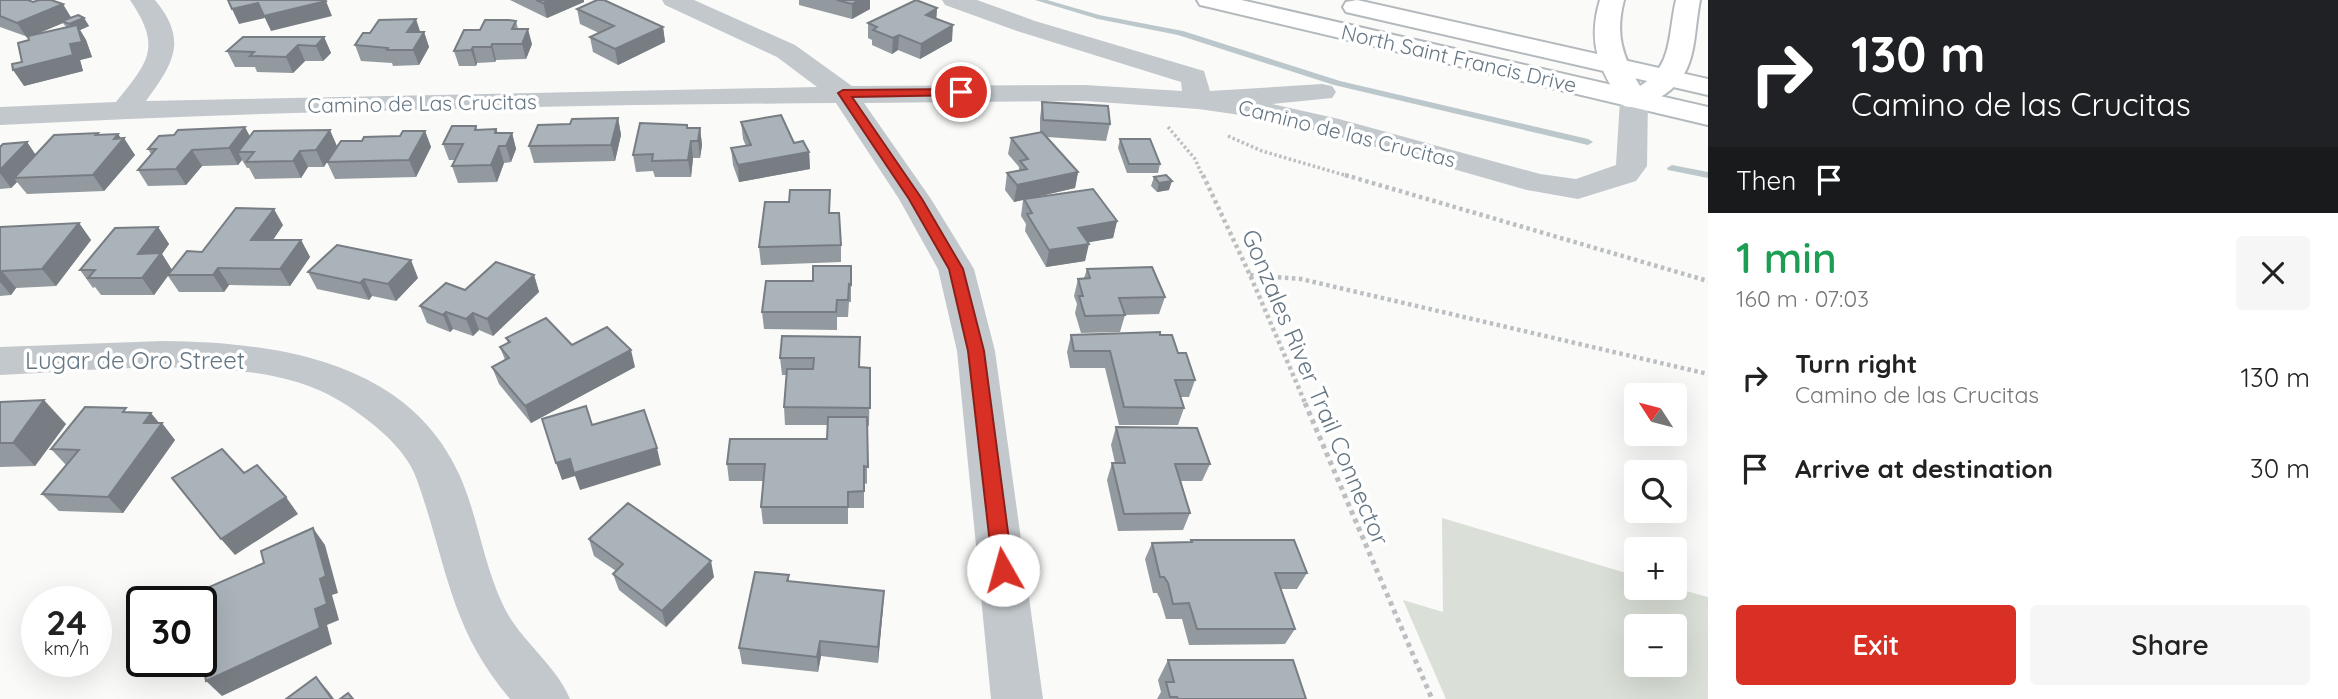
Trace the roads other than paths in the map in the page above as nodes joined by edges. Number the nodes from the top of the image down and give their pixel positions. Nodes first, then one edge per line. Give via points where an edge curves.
1 (142, 0) edge
2 (674, 0) edge
3 (954, 0) edge
4 (1209, 0) edge
5 (1612, 0) edge
6 (1688, 0) edge
7 (1337, 3) dead end
8 (1615, 65) junction
9 (1671, 79) junction
10 (1708, 87) edge
11 (1322, 92) dead end
12 (843, 93) junction
13 (1198, 100) junction
14 (1634, 109) junction
15 (124, 110) junction
16 (0, 116) edge
17 (1708, 116) edge
18 (0, 361) edge
19 (544, 699) edge
20 (1017, 699) edge

1 - 15 street via 160,26 163,48 153,73
2 - 12 street via 786,51
3 - 13 street via 1194,77
4 - 14 main road, North Saint Francis Drive
5 - 8 main road via 1605,42
6 - 9 main road via 1679,62
7 - 8 main road, North Saint Francis Drive
8 - 9 main road, North Saint Francis Drive
8 - 14 main road
9 - 10 main road, North Saint Francis Drive
9 - 14 main road
11 - 13 street
12 - 13 street, Camino de las Crucitas via 1071,93
12 - 15 street, Camino de Las Crucitas
12 - 20 street via 956,269 976,351
13 - 14 street, Camino de las Crucitas via 1282,114 1538,183 1578,189 1625,174 1631,166
14 - 17 main road, North Saint Francis Drive
15 - 16 street, Camino de Las Crucitas
18 - 19 street, Lugar de Oro Street via 237,356 292,366 359,392 393,418 426,453 489,629

